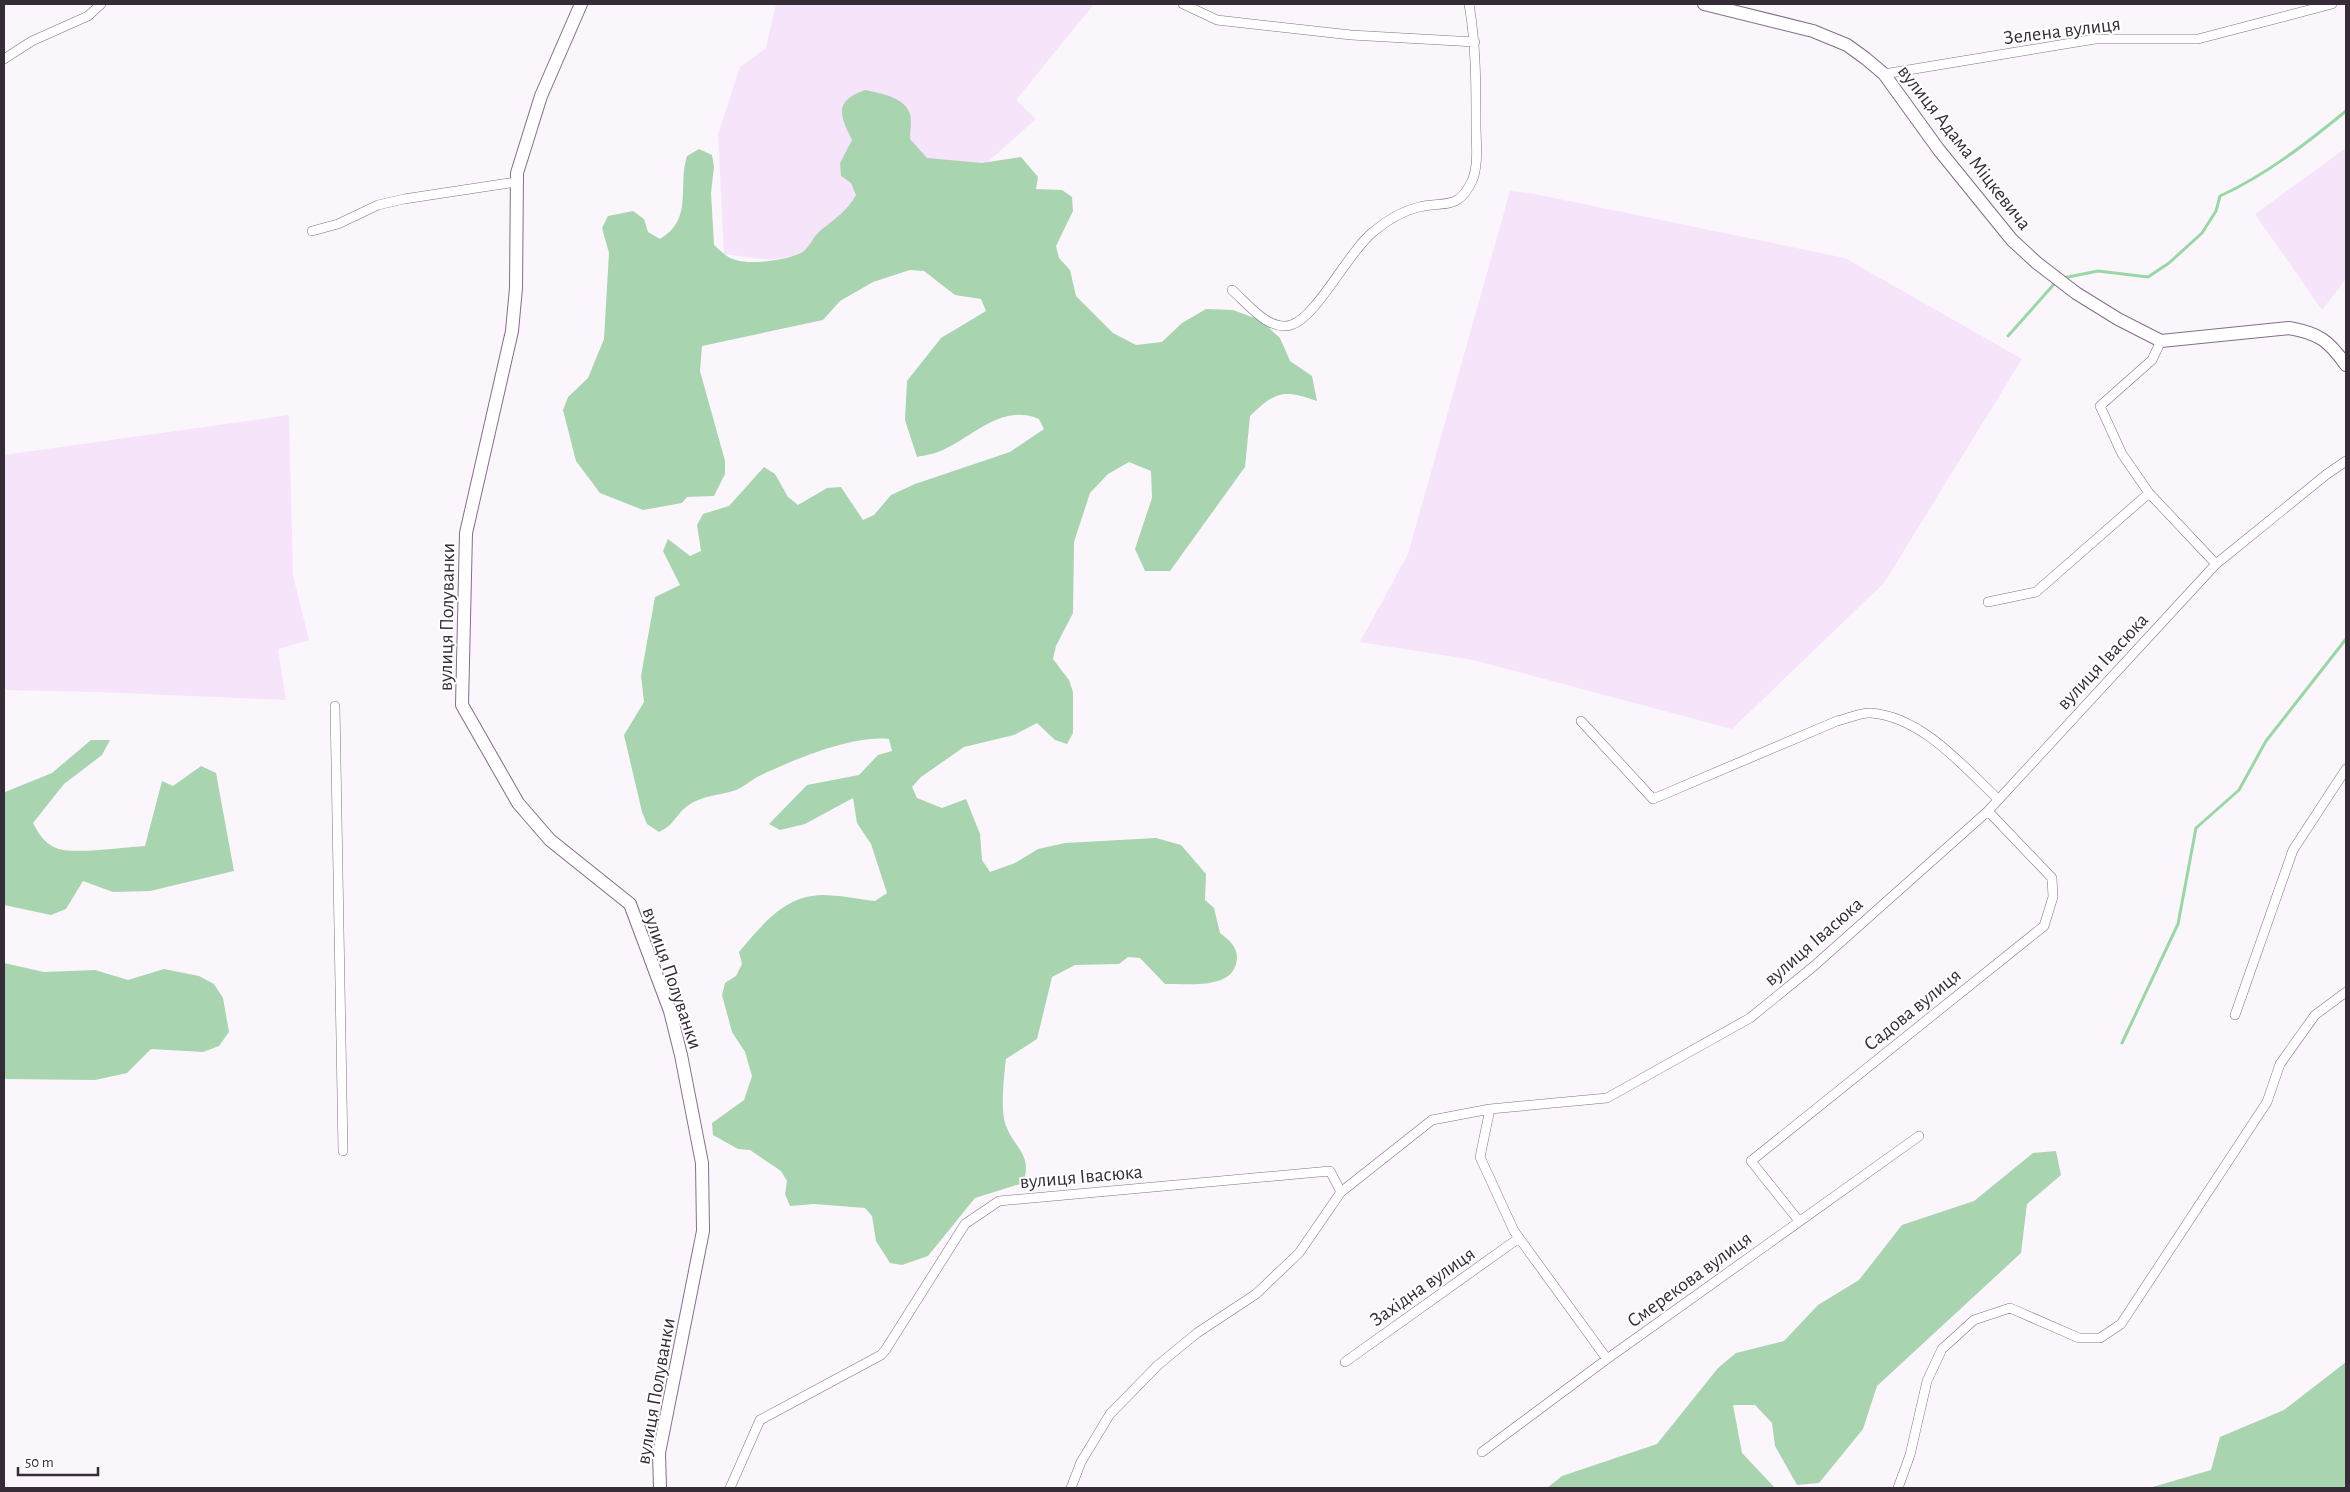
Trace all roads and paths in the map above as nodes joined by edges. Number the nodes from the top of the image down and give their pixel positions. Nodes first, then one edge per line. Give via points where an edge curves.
1 (101, 4) edge
2 (581, 4) edge
3 (1183, 4) edge
4 (1469, 4) edge
5 (1704, 4) edge
6 (2332, 4) edge
7 (1475, 42) junction
8 (4, 59) edge
9 (1884, 74) junction
10 (516, 182) junction
11 (312, 231) dead end
12 (1232, 290) dead end
13 (2161, 341) junction
14 (2346, 366) edge
15 (2346, 461) edge
16 (2150, 492) junction
17 (2216, 564) junction
18 (1988, 602) dead end
19 (335, 706) dead end
20 (1581, 721) dead end
21 (2346, 769) edge
22 (1998, 799) junction
23 (1988, 811) junction
24 (2346, 992) edge
25 (2235, 1015) dead end
26 (1490, 1109) junction
27 (1918, 1136) dead end
28 (343, 1151) dead end
29 (1342, 1192) junction
30 (1799, 1222) junction
31 (1519, 1238) junction
32 (1607, 1359) junction
33 (1345, 1362) dead end
34 (1482, 1452) dead end
35 (660, 1488) edge
36 (730, 1488) edge
37 (1071, 1488) edge
38 (1898, 1488) edge

1 - 8 street via 88,16 32,41
2 - 10 street, вулиця Полуванки via 541,96
3 - 7 street via 1217,20 1351,35
4 - 7 street
5 - 9 street, вулиця Адама Міцкевича via 1813,31 1847,45
6 - 9 street, Зелена вулиця via 2198,39 2095,39
7 - 12 street via 1476,151 1473,179 1464,195 1454,203 1420,206 1400,213 1373,232 1358,245 1313,307 1293,325 1269,322
9 - 13 street, вулиця Адама Міцкевича via 1939,150 2012,240 2076,293
10 - 11 street via 404,199
10 - 35 street, вулиця Полуванки via 516,288 512,331 466,533 462,705 518,803 550,840 630,904 670,1012 681,1055 702,1164 703,1232 659,1453
13 - 14 street via 2289,328 2316,334 2333,348
13 - 16 street via 2152,360 2100,406 2122,454
15 - 17 street, вулиця Івасюка
16 - 17 street
16 - 18 street via 2036,592
17 - 22 street, вулиця Івасюка
19 - 28 street
20 - 22 street via 1653,799 1838,721 1869,712 1916,728
21 - 25 street via 2293,850
22 - 23 street, вулиця Івасюка
23 - 26 street, вулиця Івасюка via 1814,966 1750,1018 1607,1098
23 - 30 street, Садова вулиця via 2052,878 2053,897 2044,926 1751,1161
24 - 38 street via 2315,1015 2280,1064 2266,1102 2121,1324 2100,1338 2079,1338 2010,1308 1974,1320 1942,1349 1927,1381 1910,1455
26 - 29 street, вулиця Івасюка via 1432,1120
26 - 31 street via 1480,1157
27 - 30 street, Смерекова вулиця
29 - 36 street, вулиця Івасюка via 1330,1171 1000,1201 965,1224 880,1355 760,1420
29 - 37 street, вулиця Івасюка via 1300,1253 1256,1294 1197,1333 1158,1365 1110,1414 1081,1462
30 - 32 street, Смерекова вулиця
31 - 32 street
31 - 33 street, Західна вулиця
32 - 34 street, Смерекова вулиця

